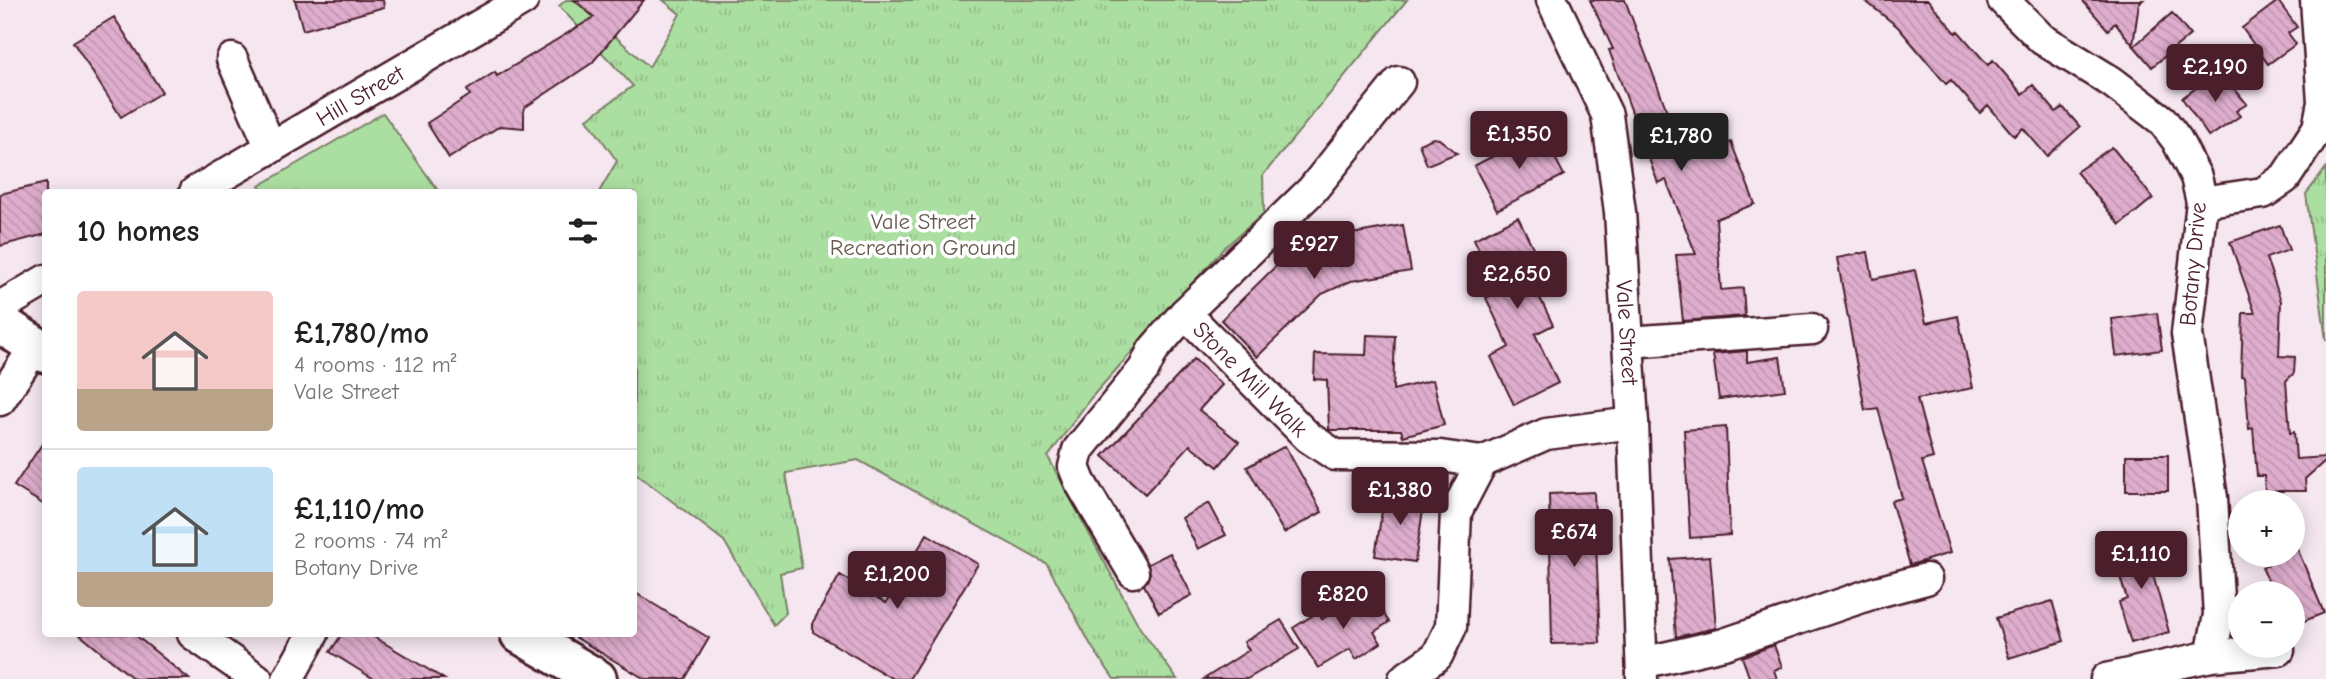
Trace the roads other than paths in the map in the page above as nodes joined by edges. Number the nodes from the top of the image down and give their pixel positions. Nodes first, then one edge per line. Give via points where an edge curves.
1 (523, 0) edge
2 (1552, 0) edge
3 (2003, 0) edge
4 (2316, 0) edge
5 (232, 59) dead end
6 (1399, 82) dead end
7 (271, 148) junction
8 (200, 189) edge
9 (2202, 202) junction
10 (42, 282) edge
11 (0, 307) edge
12 (1185, 313) junction
13 (0, 323) edge
14 (1812, 329) dead end
15 (1628, 342) junction
16 (40, 350) edge
17 (0, 400) edge
18 (1633, 423) junction
19 (1482, 462) junction
20 (1133, 572) dead end
21 (1926, 579) dead end
22 (197, 637) edge
23 (311, 637) edge
24 (525, 637) edge
25 (2228, 654) edge
26 (2211, 656) junction
27 (1642, 671) edge
28 (257, 679) edge
29 (288, 679) edge
30 (597, 679) edge
31 (1404, 679) edge
32 (2106, 679) edge

1 - 7 street, Hill Street
2 - 15 street, Vale Street via 1607,115 1620,212
3 - 9 street, Botany Drive via 2042,38 2162,120 2196,177
4 - 9 street via 2323,102 2318,128 2285,178 2263,193
5 - 7 street
6 - 12 street, Stone Mill Walk via 1312,190
7 - 8 street, Hill Street
9 - 26 street, Botany Drive via 2186,334 2212,498 2219,615
10 - 11 street
12 - 19 street, Stone Mill Walk via 1308,437 1335,455 1440,456
12 - 20 street, Stone Mill Walk via 1078,450 1074,467
13 - 16 main road
14 - 15 street
15 - 18 street, Vale Street
16 - 17 street
18 - 19 street via 1546,434
18 - 27 street, Vale Street
19 - 31 street via 1456,512 1451,626 1437,656
21 - 27 street
22 - 28 street
23 - 29 street
24 - 30 main road
25 - 26 street
26 - 32 street

